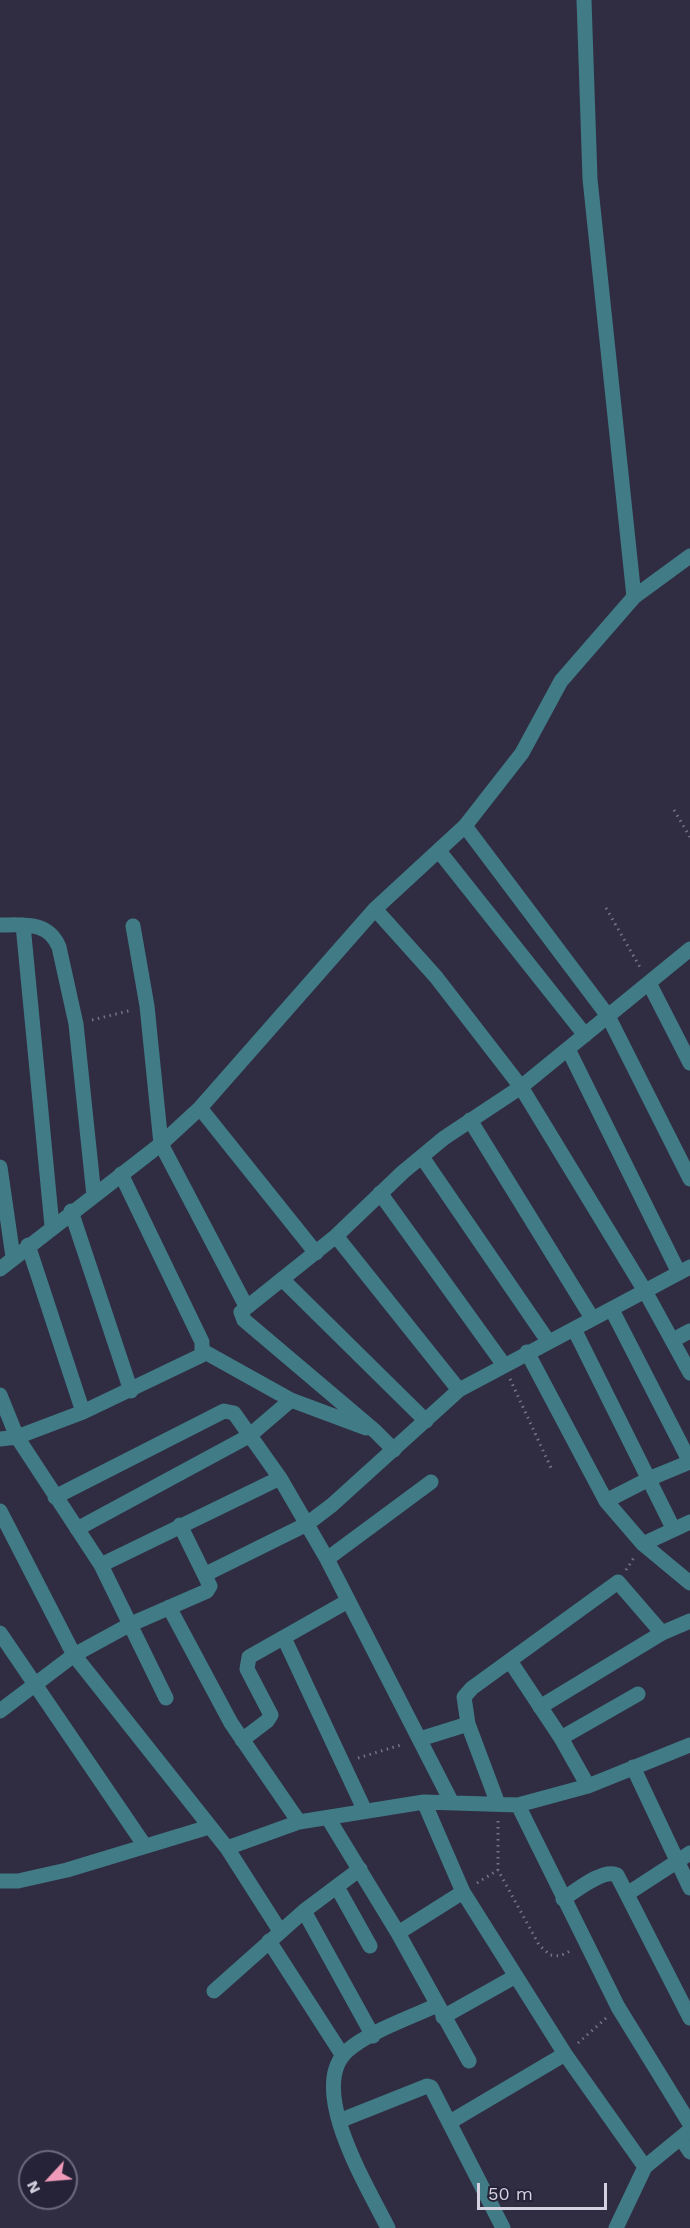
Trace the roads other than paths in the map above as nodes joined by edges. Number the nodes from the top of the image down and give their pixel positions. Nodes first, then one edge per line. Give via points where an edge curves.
1 (584, 0) edge
2 (690, 556) edge
3 (634, 597) junction
4 (465, 826) junction
5 (439, 851) junction
6 (375, 909) junction
7 (0, 925) edge
8 (23, 925) junction
9 (133, 926) dead end
10 (689, 952) edge
11 (649, 983) junction
12 (608, 1016) junction
13 (585, 1035) junction
14 (568, 1049) junction
15 (690, 1063) edge
16 (521, 1087) junction
17 (200, 1108) junction
18 (470, 1120) junction
19 (161, 1144) junction
20 (422, 1157) junction
21 (0, 1167) edge
22 (121, 1174) junction
23 (690, 1179) edge
24 (380, 1194) junction
25 (94, 1196) junction
26 (71, 1211) junction
27 (52, 1226) junction
28 (336, 1236) junction
29 (28, 1245) junction
30 (316, 1253) junction
31 (13, 1257) junction
32 (0, 1269) edge
33 (685, 1270) edge
34 (282, 1279) junction
35 (645, 1291) junction
36 (246, 1306) junction
37 (612, 1310) junction
38 (592, 1318) junction
39 (574, 1329) junction
40 (690, 1331) edge
41 (673, 1340) junction
42 (548, 1341) junction
43 (204, 1351) junction
44 (527, 1352) junction
45 (504, 1365) junction
46 (690, 1373) edge
47 (459, 1390) junction
48 (131, 1391) junction
49 (0, 1395) edge
50 (291, 1400) junction
51 (83, 1412) junction
52 (426, 1421) junction
53 (375, 1431) junction
54 (249, 1436) junction
55 (16, 1437) junction
56 (0, 1439) edge
57 (394, 1450) junction
58 (690, 1462) edge
59 (280, 1478) junction
60 (651, 1478) junction
61 (431, 1482) dead end
62 (55, 1497) junction
63 (606, 1501) junction
64 (0, 1512) edge
65 (690, 1522) edge
66 (307, 1524) junction
67 (180, 1525) junction
68 (673, 1528) junction
69 (76, 1529) junction
70 (643, 1544) junction
71 (327, 1559) junction
72 (100, 1566) junction
73 (206, 1574) junction
74 (690, 1583) edge
75 (348, 1600) junction
76 (169, 1607) junction
77 (690, 1621) edge
78 (129, 1625) junction
79 (0, 1633) edge
80 (662, 1633) junction
81 (284, 1638) junction
82 (74, 1655) junction
83 (510, 1661) junction
84 (35, 1684) junction
85 (638, 1694) dead end
86 (166, 1698) dead end
87 (540, 1707) junction
88 (0, 1712) edge
89 (468, 1724) junction
90 (561, 1738) junction
91 (420, 1739) junction
92 (242, 1740) junction
93 (690, 1745) edge
94 (633, 1767) junction
95 (588, 1786) junction
96 (424, 1802) junction
97 (452, 1803) junction
98 (498, 1804) junction
99 (518, 1805) junction
100 (365, 1811) junction
101 (328, 1818) junction
102 (298, 1822) junction
103 (209, 1827) junction
104 (146, 1846) junction
105 (227, 1848) junction
106 (684, 1857) edge
107 (360, 1869) junction
108 (0, 1881) edge
109 (337, 1887) junction
110 (690, 1888) edge
111 (463, 1892) junction
112 (627, 1894) junction
113 (563, 1899) junction
114 (304, 1911) junction
115 (398, 1934) junction
116 (274, 1936) junction
117 (370, 1946) dead end
118 (516, 1976) junction
119 (214, 1991) dead end
120 (440, 2011) junction
121 (690, 2018) edge
122 (373, 2036) junction
123 (565, 2054) junction
124 (343, 2056) junction
125 (468, 2061) dead end
126 (339, 2121) junction
127 (450, 2122) junction
128 (690, 2124) edge
129 (686, 2134) edge
130 (690, 2152) edge
131 (645, 2167) junction
132 (388, 2228) edge
133 (503, 2228) edge
134 (616, 2228) edge

1 - 3 street via 590,179
2 - 3 street
3 - 4 street via 561,681 522,753
4 - 5 street
4 - 12 street
5 - 6 street
5 - 13 street
6 - 16 street via 436,977
6 - 17 street
7 - 8 street
8 - 25 street via 41,927 54,936 76,1024
8 - 27 street
9 - 19 street via 147,1006
10 - 11 street
11 - 12 street
11 - 15 street
12 - 13 street
12 - 23 street
13 - 14 street
14 - 16 street
14 - 33 street
16 - 18 street
16 - 35 street
17 - 19 street
17 - 30 street
18 - 20 street
18 - 38 street
19 - 22 street
19 - 36 street
20 - 24 street
20 - 42 street
21 - 31 street
22 - 25 street
22 - 43 street
24 - 28 street
24 - 45 street
25 - 26 street
26 - 27 street
26 - 48 street
27 - 29 street
28 - 30 street
28 - 47 street
29 - 31 street
29 - 51 street
30 - 34 street
31 - 32 street
33 - 35 street
34 - 36 street
34 - 52 street
35 - 37 street
35 - 41 street
36 - 53 street via 241,1312 244,1320
37 - 38 street
37 - 58 street
38 - 39 street
39 - 42 street
39 - 60 street
40 - 41 street
41 - 46 street
42 - 44 street
43 - 48 street
43 - 50 street
44 - 45 street
44 - 63 street
45 - 47 street
47 - 52 street
48 - 51 street
49 - 55 street
50 - 53 street
50 - 54 street
51 - 55 street
52 - 57 street
53 - 57 street
54 - 59 street
54 - 62 street via 234,1413 224,1411
54 - 69 street
55 - 56 street
55 - 62 street
57 - 66 street
58 - 60 street
59 - 66 street
59 - 67 street
60 - 63 street
60 - 68 street
61 - 71 street
62 - 69 street
63 - 70 street
64 - 82 street
65 - 68 street
66 - 71 street
66 - 73 street
67 - 72 street
67 - 73 street
68 - 70 street
69 - 72 street
70 - 74 street
71 - 75 street
72 - 78 street
73 - 76 street via 210,1586 207,1591
75 - 81 street
75 - 91 street
76 - 78 street
76 - 92 street
77 - 80 street
78 - 82 street
78 - 86 street
79 - 84 street
80 - 83 street via 618,1582
80 - 87 street
81 - 92 street via 249,1657 249,1674 271,1715
81 - 100 street
82 - 84 street
82 - 103 street
83 - 87 street
83 - 89 street via 464,1697
84 - 88 street
84 - 104 street
85 - 90 street
87 - 90 street
89 - 91 street
89 - 98 street
90 - 95 street
91 - 97 street
92 - 102 street
93 - 94 street
94 - 95 street
94 - 106 street
95 - 99 street
96 - 97 street
96 - 100 street
96 - 111 street
97 - 98 street
98 - 99 street
99 - 113 street
100 - 101 street
101 - 102 street
101 - 107 street
102 - 105 street
103 - 104 street
103 - 105 street
104 - 108 street via 67,1870
105 - 116 street
106 - 110 street
106 - 112 street
107 - 109 street
107 - 115 street
109 - 114 street
109 - 117 street
111 - 115 street
111 - 118 street
112 - 113 street via 617,1875 609,1873
112 - 121 street
113 - 128 street via 618,2007
114 - 116 street
114 - 122 street
115 - 120 street
116 - 119 street
116 - 124 street
118 - 120 street
118 - 123 street
120 - 122 street
120 - 125 street
122 - 124 street
123 - 127 street
123 - 131 street
124 - 126 street via 335,2081
126 - 127 street via 427,2086
126 - 132 street
127 - 133 street
129 - 130 street
129 - 131 street
131 - 134 street

